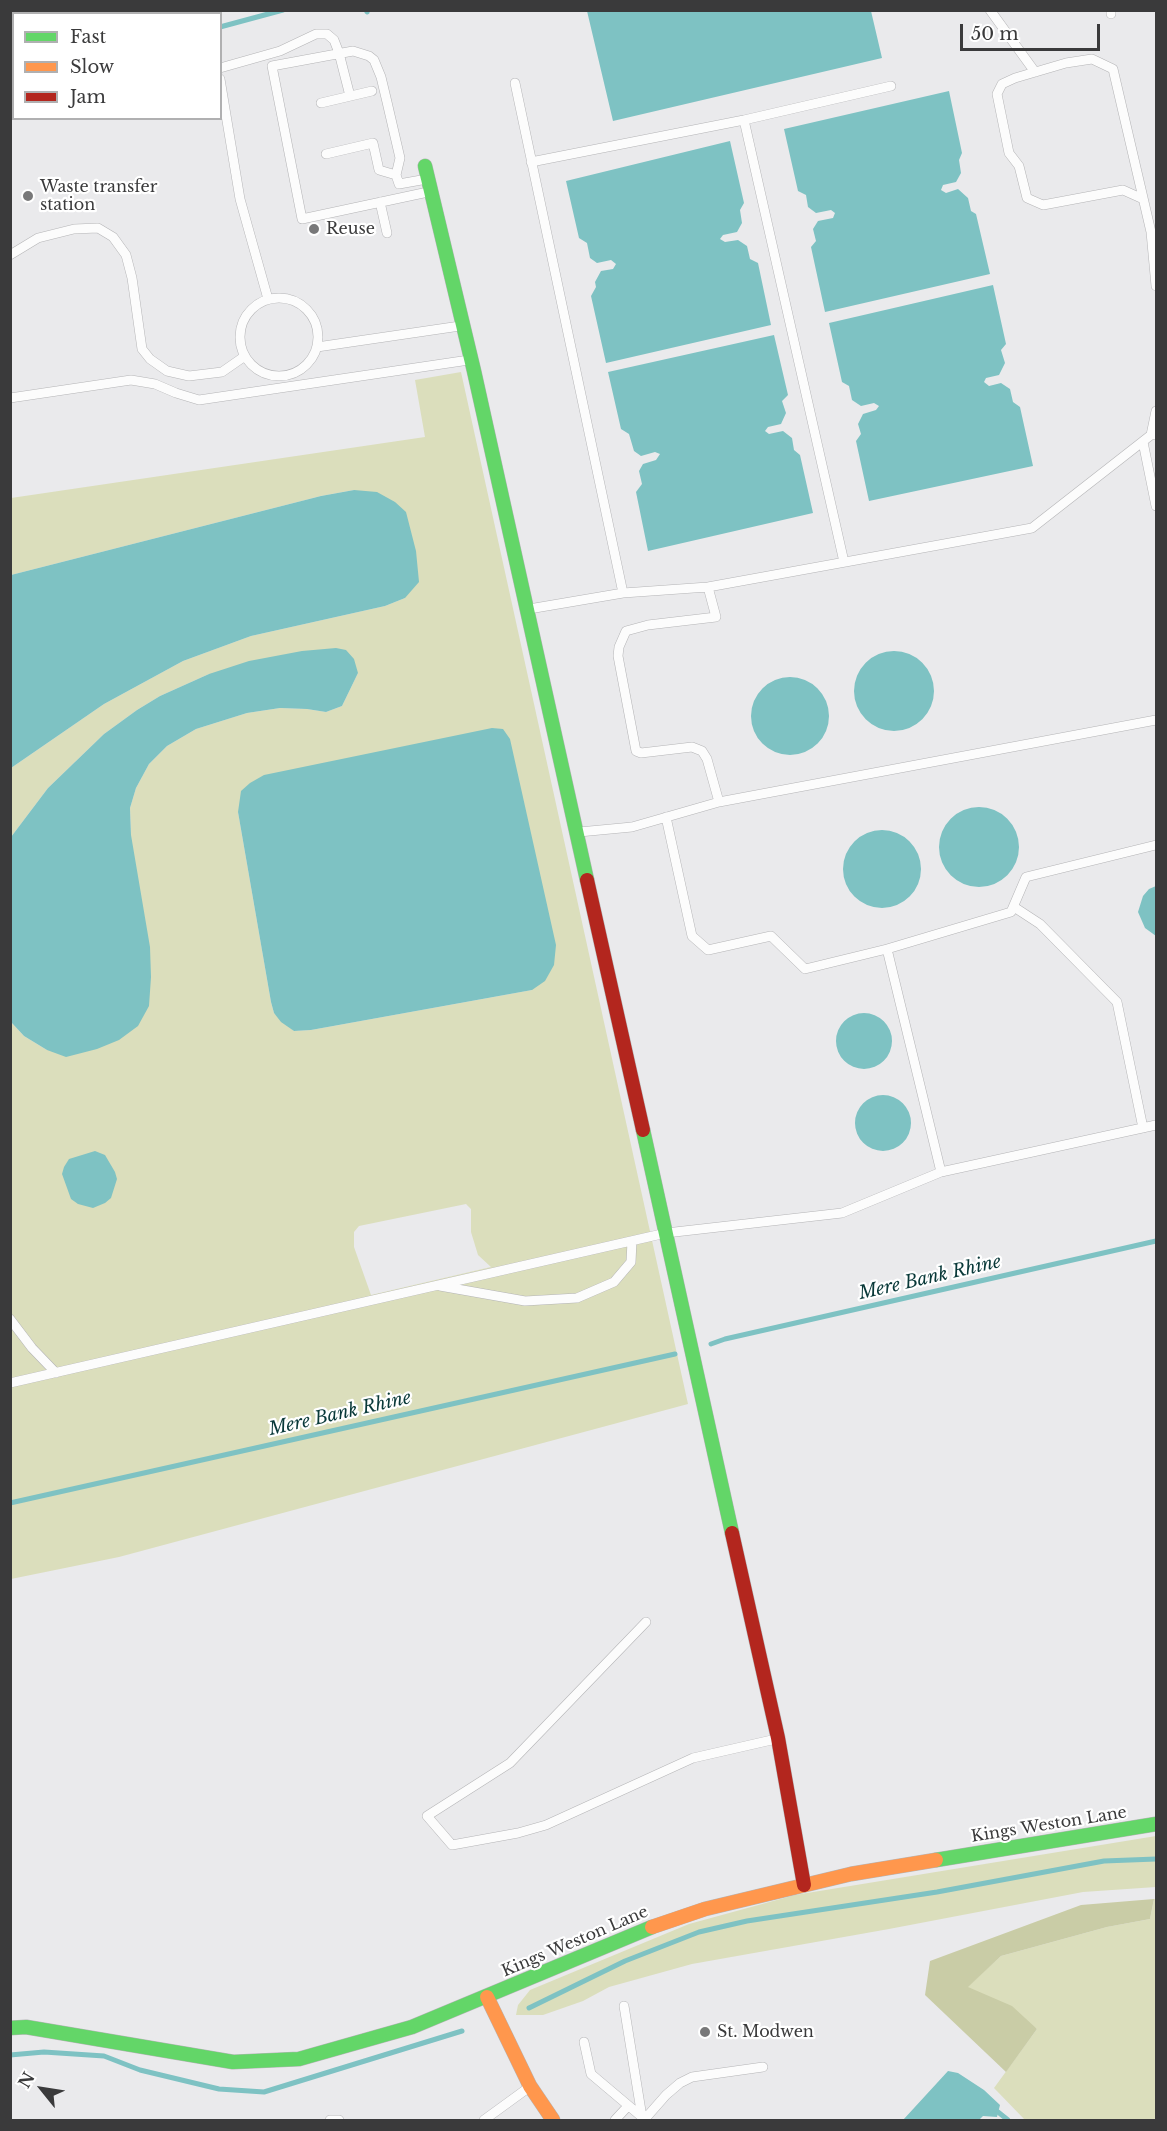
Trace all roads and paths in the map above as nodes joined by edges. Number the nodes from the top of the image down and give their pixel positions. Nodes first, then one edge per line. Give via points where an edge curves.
1 (990, 10) edge
2 (339, 53) junction
3 (222, 67) edge
4 (1035, 72) junction
5 (515, 83) dead end
6 (891, 86) dead end
7 (222, 91) edge
8 (372, 91) dead end
9 (350, 96) junction
10 (321, 103) dead end
11 (744, 120) junction
12 (326, 154) dead end
13 (531, 162) junction
14 (396, 175) junction
15 (428, 178) junction
16 (1143, 200) junction
17 (380, 202) junction
18 (387, 233) dead end
19 (10, 255) edge
20 (1156, 286) edge
21 (268, 299) junction
22 (463, 326) junction
23 (317, 346) junction
24 (245, 356) junction
25 (471, 360) junction
26 (281, 376) junction
27 (282, 387) junction
28 (10, 398) edge
29 (1156, 411) edge
30 (1150, 437) edge
31 (1156, 506) edge
32 (844, 562) junction
33 (708, 586) junction
34 (623, 593) junction
35 (527, 610) junction
36 (1156, 720) edge
37 (719, 802) junction
38 (666, 817) junction
39 (576, 832) junction
40 (1156, 845) edge
41 (1014, 907) junction
42 (887, 949) junction
43 (1156, 1125) edge
44 (1143, 1128) junction
45 (941, 1172) junction
46 (666, 1233) junction
47 (632, 1240) junction
48 (437, 1286) junction
49 (10, 1319) edge
50 (56, 1373) junction
51 (10, 1383) edge
52 (646, 1622) dead end
53 (778, 1738) junction
54 (1156, 1824) edge
55 (804, 1885) junction
56 (486, 1997) junction
57 (624, 2006) dead end
58 (10, 2028) edge
59 (584, 2042) dead end
60 (763, 2067) dead end
61 (530, 2086) junction
62 (628, 2106) junction
63 (644, 2119) edge
64 (330, 2121) edge
65 (339, 2121) edge
66 (484, 2121) edge
67 (553, 2121) edge
68 (615, 2121) edge

1 - 4 lane
2 - 3 lane via 327,34 316,34 280,51
2 - 9 lane
2 - 14 lane via 362,52 374,60 400,158
2 - 17 lane via 272,66 302,219
4 - 16 lane via 1092,59 1113,69
4 - 16 lane via 1002,84 997,94 1009,153 1019,166 1027,198 1043,205 1123,190
5 - 13 lane
6 - 11 lane
7 - 21 lane via 240,199
8 - 9 lane
9 - 10 lane
11 - 13 lane
11 - 32 lane
12 - 14 lane via 373,143 380,170
13 - 34 lane
14 - 15 lane via 399,184
15 - 17 lane
15 - 22 street
16 - 20 lane via 1151,232
17 - 18 lane
19 - 24 lane via 38,238 98,228 113,237 126,255 142,349 150,358 167,371 189,376 222,372
21 - 23 lane via 285,298 300,303 312,315 318,330
21 - 24 lane via 254,306 244,319 239,335
22 - 23 lane
22 - 25 street
23 - 26 lane via 310,361 297,372
24 - 26 lane via 265,374
25 - 27 lane
25 - 35 street
26 - 27 lane
27 - 28 lane via 199,400 155,384 131,381
29 - 30 lane
30 - 31 lane
30 - 32 lane via 1032,528
32 - 33 lane
33 - 34 lane
33 - 37 lane via 716,617 626,631 618,656 636,752 692,747 702,751
34 - 35 lane
35 - 39 street
36 - 37 lane
37 - 38 lane
38 - 39 lane via 632,827
38 - 42 lane via 692,936 708,950 771,936 805,969
39 - 46 street
40 - 41 lane via 1026,877
41 - 42 lane via 1011,912
41 - 44 lane via 1040,924 1117,1002
42 - 45 lane
43 - 44 lane
44 - 45 lane
45 - 46 lane via 842,1213
46 - 47 lane
46 - 53 street
47 - 48 lane
47 - 48 lane via 631,1262 614,1282 577,1298 525,1301
48 - 50 lane
49 - 50 lane
50 - 51 lane
52 - 53 lane via 510,1763 427,1816 452,1845 546,1825 693,1758
53 - 55 street
54 - 55 street, Kings Weston Lane
55 - 56 street, Kings Weston Lane via 705,1909 643,1930
56 - 58 street, Kings Weston Lane via 412,2027 299,2059 233,2062 26,2027
56 - 61 street
57 - 63 lane
59 - 62 lane via 591,2074
60 - 63 lane via 693,2077 673,2089
61 - 66 lane
61 - 67 street
62 - 63 lane
62 - 68 lane
64 - 65 lane

